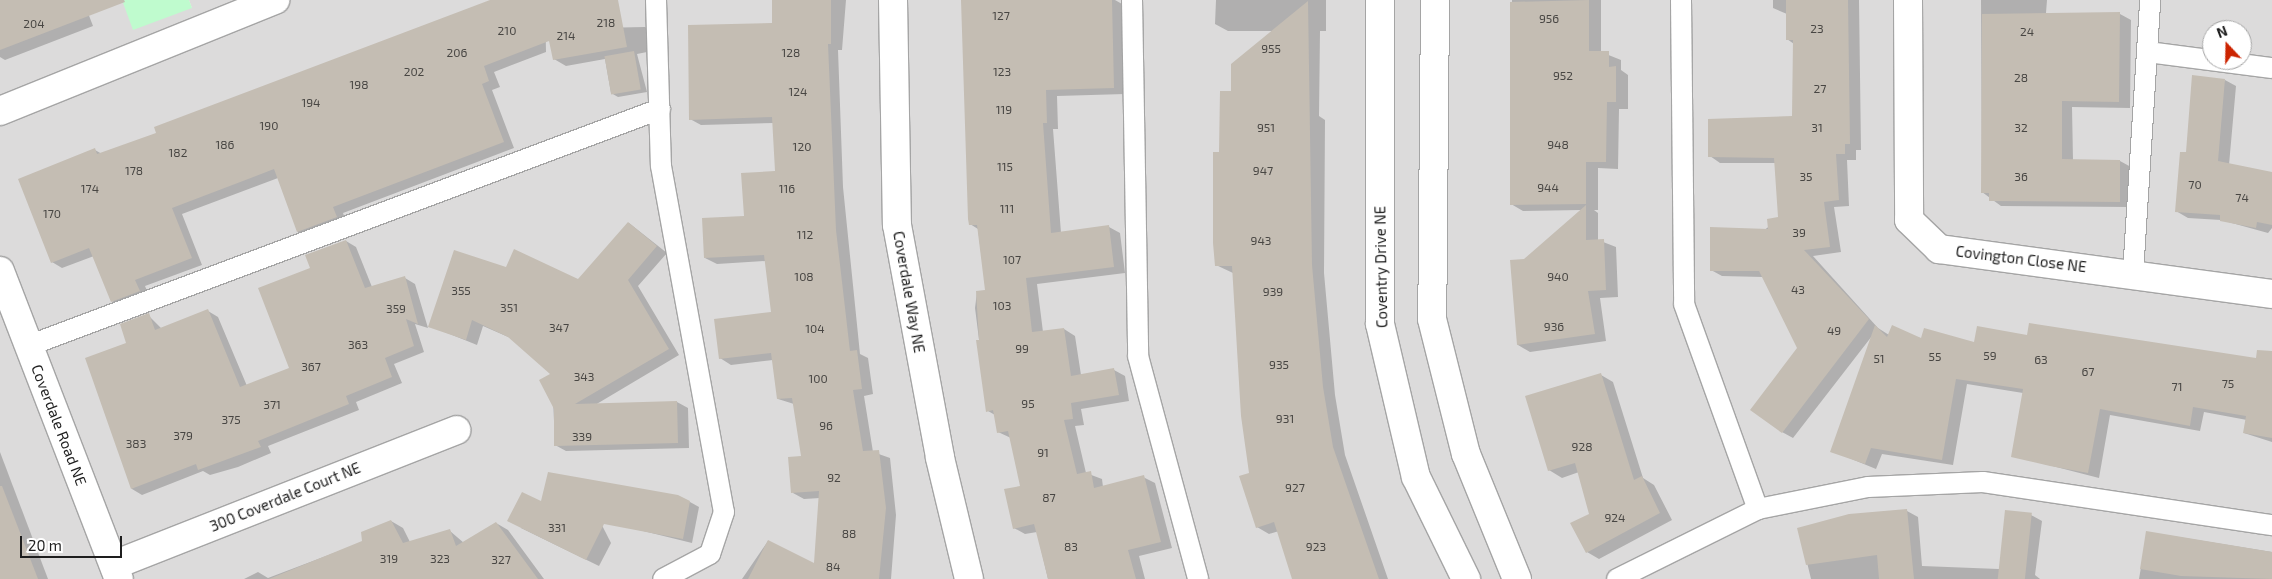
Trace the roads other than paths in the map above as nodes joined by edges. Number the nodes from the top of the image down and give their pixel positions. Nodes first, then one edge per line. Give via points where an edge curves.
1 (275, 0) edge
2 (656, 0) edge
3 (893, 0) edge
4 (1132, 0) edge
5 (1380, 0) edge
6 (1435, 0) edge
7 (1681, 0) edge
8 (1908, 0) edge
9 (2150, 0) edge
10 (2148, 52) junction
11 (2272, 68) edge
12 (660, 109) junction
13 (0, 111) edge
14 (0, 271) edge
15 (2133, 274) junction
16 (2272, 294) edge
17 (28, 346) junction
18 (456, 430) dead end
19 (1758, 509) junction
20 (2272, 525) edge
21 (117, 572) edge
22 (663, 579) edge
23 (969, 579) edge
24 (1198, 579) edge
25 (1466, 579) edge
26 (1517, 579) edge
27 (1617, 579) edge

1 - 13 street
2 - 12 lane
3 - 23 street, Coverdale Way NE via 897,225 940,458
4 - 24 lane via 1138,356
5 - 25 street, Coventry Drive NE via 1380,324 1416,477
6 - 26 street via 1432,319 1466,454
7 - 19 lane via 1684,304
8 - 15 street, Covington Close NE via 1910,220 1940,248
9 - 10 lane
10 - 11 lane
10 - 15 lane
12 - 17 lane
12 - 22 lane via 661,166 724,512 710,554
14 - 17 street, Coverdale Road NE
15 - 16 street, Covington Close NE
17 - 21 street, Coverdale Road NE
18 - 21 street, 300 Coverdale Court NE
19 - 20 lane via 1868,487 1983,482
19 - 27 lane

